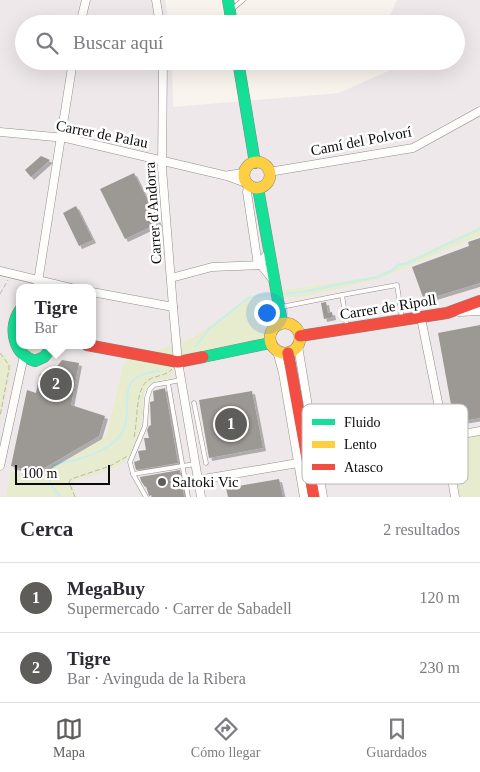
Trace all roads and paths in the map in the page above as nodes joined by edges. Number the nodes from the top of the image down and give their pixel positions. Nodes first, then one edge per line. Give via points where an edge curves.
1 (86, 0) edge
2 (156, 0) edge
3 (243, 0) edge
4 (229, 6) edge
5 (82, 15) edge
6 (158, 15) edge
7 (71, 70) edge
8 (163, 70) edge
9 (240, 70) edge
10 (480, 111) edge
11 (0, 132) edge
12 (60, 138) junction
13 (162, 161) junction
14 (255, 162) junction
15 (269, 172) junction
16 (249, 182) junction
17 (269, 252) junction
18 (260, 265) junction
19 (0, 271) edge
20 (171, 278) junction
21 (9, 279) dead end
22 (37, 284) edge
23 (96, 293) edge
24 (0, 294) edge
25 (277, 295) junction
26 (342, 296) junction
27 (480, 301) edge
28 (173, 308) junction
29 (480, 311) edge
30 (16, 312) edge
31 (447, 313) junction
32 (421, 318) junction
33 (403, 320) junction
34 (282, 323) junction
35 (348, 329) junction
36 (287, 346) junction
37 (96, 347) edge
38 (51, 349) edge
39 (0, 353) edge
40 (23, 360) junction
41 (178, 362) junction
42 (181, 380) junction
43 (168, 383) junction
44 (194, 403) dead end
45 (438, 404) edge
46 (302, 405) edge
47 (0, 416) edge
48 (302, 430) edge
49 (132, 444) dead end
50 (129, 450) dead end
51 (206, 463) dead end
52 (298, 463) junction
53 (195, 464) junction
54 (182, 465) junction
55 (0, 466) edge
56 (133, 474) junction
57 (198, 480) junction
58 (312, 484) edge
59 (321, 484) edge
60 (453, 484) edge
61 (75, 497) edge
62 (146, 497) edge
63 (188, 497) edge
64 (201, 497) edge
65 (304, 497) edge
66 (314, 497) edge
67 (323, 497) edge
68 (455, 497) edge

1 - 5 street
2 - 6 street
3 - 4 lane
7 - 12 street
8 - 13 street, Carrer d'Andorra
9 - 14 street
10 - 15 street, Camí del Polvorí via 413,148
11 - 12 street, Carrer de Palau
12 - 13 street, Carrer de Palau
12 - 22 street
13 - 16 street, Carrer de Palau
13 - 20 street, Carrer d'Andorra
14 - 15 street via 264,164
14 - 16 street via 247,167
15 - 16 street via 266,185
16 - 17 street
16 - 18 street via 247,192
17 - 18 street
17 - 25 street
18 - 20 street via 212,267
18 - 25 street
19 - 22 street
20 - 28 street, Carrer d'Andorra
21 - 24 path
23 - 28 street
25 - 26 lane
25 - 34 street
26 - 33 lane via 397,285
26 - 35 lane
27 - 31 street, Carrer de Ripoll
28 - 41 street, Carrer d'Andorra
29 - 31 street
30 - 40 street via 7,319 3,339 7,349
31 - 32 street, Carrer de Ripoll
32 - 33 street, Carrer de Ripoll
32 - 45 street
33 - 35 street, Carrer de Ripoll
34 - 36 street via 295,326
34 - 36 street via 275,326 270,338
35 - 36 street, Carrer de Ripoll
36 - 41 street, Carrer de Ripoll
36 - 46 street
36 - 48 street
36 - 52 street via 283,373
37 - 41 street
38 - 40 street via 40,359
39 - 47 path via 9,369
40 - 55 street
41 - 42 street, Carrer d'Andorra
41 - 49 path via 169,372 147,381 140,392
42 - 43 lane
42 - 53 street, Carrer d'Andorra
43 - 54 lane
43 - 56 lane via 150,389 145,426 130,462
44 - 51 lane
50 - 61 path via 126,457 110,466 71,479 69,482
52 - 57 street
52 - 65 street
53 - 54 lane
53 - 57 street, Carrer d'Andorra
54 - 56 lane
54 - 63 lane
56 - 62 lane
57 - 64 street, Carrer d'Andorra
58 - 66 street
59 - 67 street
60 - 68 street

